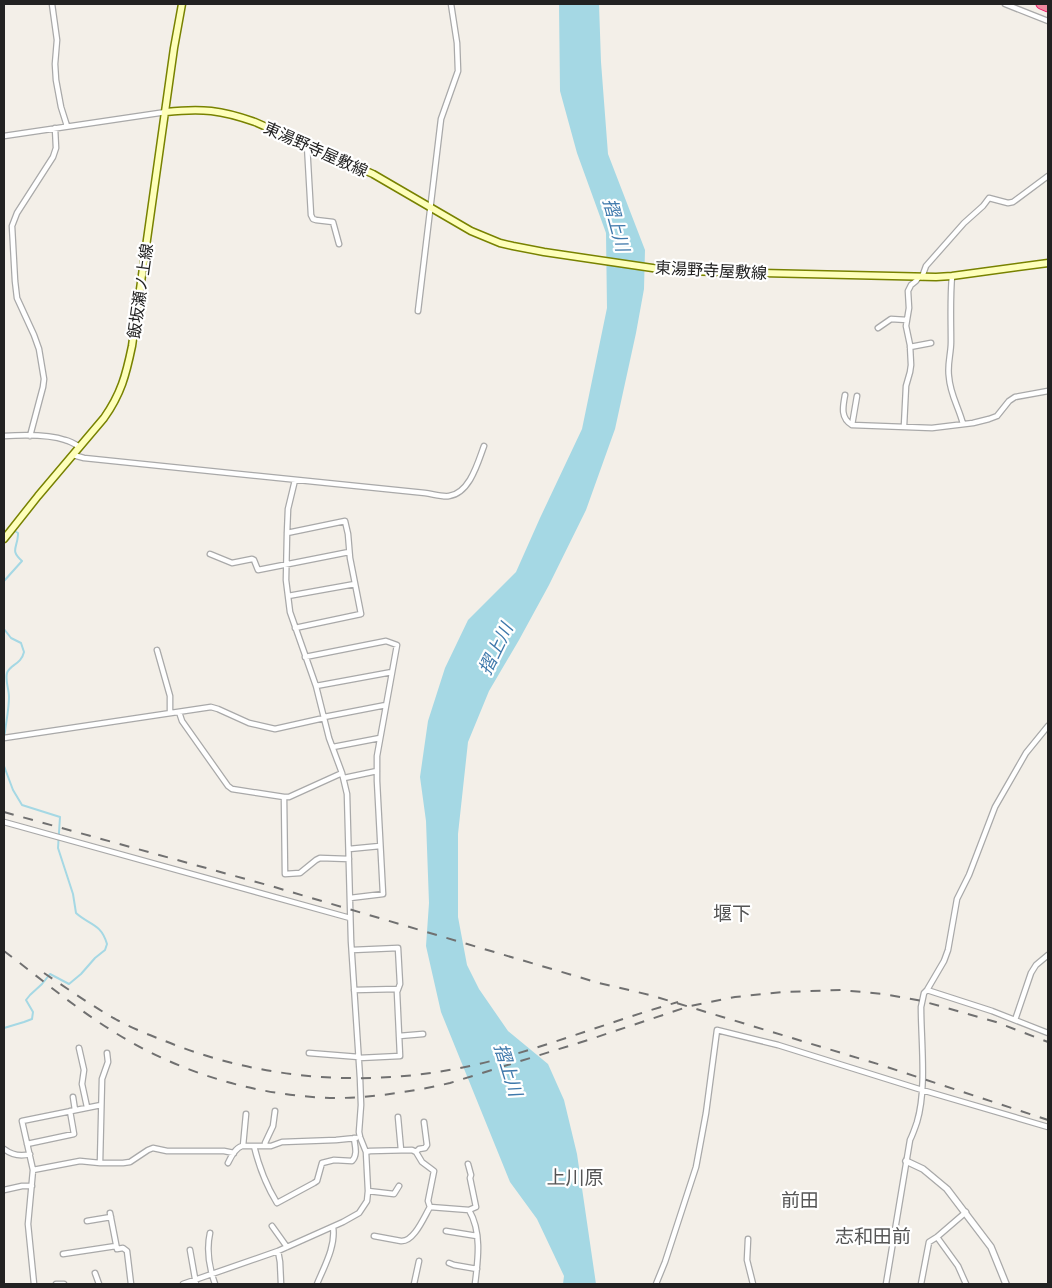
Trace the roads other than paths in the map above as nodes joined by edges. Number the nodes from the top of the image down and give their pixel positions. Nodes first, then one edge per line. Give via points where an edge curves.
1 (52, 4) edge
2 (182, 4) edge
3 (451, 4) edge
4 (1006, 4) edge
5 (1042, 4) edge
6 (1048, 7) edge
7 (1048, 21) edge
8 (166, 112) junction
9 (67, 126) junction
10 (55, 128) junction
11 (4, 136) edge
12 (307, 145) junction
13 (1048, 176) edge
14 (430, 207) junction
15 (339, 244) dead end
16 (1048, 263) edge
17 (952, 276) junction
18 (920, 277) junction
19 (418, 311) dead end
20 (907, 320) junction
21 (878, 328) dead end
22 (931, 343) dead end
23 (910, 348) junction
24 (1048, 392) edge
25 (846, 395) dead end
26 (857, 396) dead end
27 (852, 424) junction
28 (964, 424) junction
29 (904, 426) junction
30 (4, 436) edge
31 (30, 436) junction
32 (484, 446) dead end
33 (80, 447) junction
34 (73, 455) junction
35 (294, 480) junction
36 (287, 532) junction
37 (4, 539) edge
38 (349, 552) junction
39 (210, 554) dead end
40 (286, 565) junction
41 (355, 584) junction
42 (288, 596) junction
43 (295, 628) junction
44 (157, 650) dead end
45 (305, 657) junction
46 (392, 672) junction
47 (316, 686) junction
48 (386, 705) junction
49 (179, 712) junction
50 (170, 713) junction
51 (324, 718) junction
52 (1048, 726) edge
53 (4, 738) edge
54 (380, 738) junction
55 (333, 747) junction
56 (377, 771) junction
57 (343, 775) junction
58 (284, 797) junction
59 (4, 822) edge
60 (380, 846) junction
61 (349, 848) junction
62 (349, 859) junction
63 (350, 898) junction
64 (350, 918) junction
65 (352, 950) junction
66 (1048, 955) edge
67 (398, 988) junction
68 (354, 990) junction
69 (927, 990) junction
70 (1015, 1020) junction
71 (1048, 1033) edge
72 (423, 1034) dead end
73 (399, 1036) junction
74 (79, 1048) dead end
75 (107, 1053) dead end
76 (309, 1053) dead end
77 (359, 1058) junction
78 (922, 1090) junction
79 (73, 1097) dead end
80 (101, 1105) junction
81 (87, 1107) junction
82 (73, 1110) junction
83 (275, 1111) dead end
84 (246, 1114) dead end
85 (398, 1117) dead end
86 (424, 1122) dead end
87 (1048, 1127) edge
88 (357, 1138) junction
89 (27, 1144) junction
90 (243, 1146) junction
91 (254, 1146) junction
92 (266, 1146) junction
93 (4, 1149) edge
94 (401, 1150) junction
95 (366, 1152) junction
96 (416, 1152) junction
97 (234, 1153) junction
98 (30, 1154) junction
99 (906, 1162) junction
100 (100, 1163) junction
101 (228, 1163) dead end
102 (468, 1164) dead end
103 (33, 1170) junction
104 (32, 1186) junction
105 (399, 1186) dead end
106 (4, 1190) edge
107 (368, 1191) junction
108 (430, 1207) junction
109 (469, 1210) junction
110 (966, 1212) junction
111 (87, 1221) dead end
112 (272, 1226) dead end
113 (333, 1226) junction
114 (446, 1231) dead end
115 (210, 1233) dead end
116 (374, 1236) dead end
117 (477, 1236) junction
118 (937, 1237) junction
119 (748, 1239) dead end
120 (116, 1246) junction
121 (287, 1247) junction
122 (190, 1250) dead end
123 (278, 1251) junction
124 (63, 1254) dead end
125 (419, 1261) dead end
126 (449, 1263) dead end
127 (477, 1269) junction
128 (96, 1273) dead end
129 (211, 1274) junction
130 (196, 1282) edge
131 (34, 1284) edge
132 (56, 1284) edge
133 (64, 1284) edge
134 (99, 1284) edge
135 (131, 1284) edge
136 (183, 1284) edge
137 (215, 1284) edge
138 (281, 1284) edge
139 (317, 1284) edge
140 (414, 1284) edge
141 (474, 1284) edge
142 (656, 1284) edge
143 (753, 1284) edge
144 (886, 1284) edge
145 (921, 1284) edge
146 (966, 1284) edge
147 (1006, 1284) edge

1 - 9 street via 57,40 56,80
2 - 8 main road, 飯坂瀬ノ上線
3 - 14 street via 458,72 441,119
4 - 7 street
5 - 6 highway
8 - 9 street
8 - 12 main road, 東湯野寺屋敷線 via 192,109 219,111 255,122
8 - 33 main road, 飯坂瀬ノ上線 via 128,367 113,405
9 - 10 street
10 - 11 street
10 - 31 street via 53,157 12,226 17,298 39,349 44,379
12 - 14 main road, 東湯野寺屋敷線 via 373,174
12 - 15 street via 311,215 316,220 333,222
13 - 18 street via 1013,202 989,198 926,266
14 - 18 main road, 東湯野寺屋敷線 via 471,231 500,243 666,270
14 - 19 street
16 - 17 main road, 東湯野寺屋敷線
17 - 18 main road, 東湯野寺屋敷線
17 - 28 street via 948,377
18 - 20 street via 909,288
20 - 21 street via 891,319
20 - 23 street
22 - 23 street
23 - 29 street
24 - 28 street via 1015,397 997,416
25 - 27 street via 843,414
26 - 27 street
27 - 29 street
28 - 29 street via 932,428
30 - 31 street
31 - 33 street via 57,438
32 - 35 street via 470,480 462,489 447,496
33 - 34 main road, 飯坂瀬ノ上線
34 - 35 street
34 - 37 main road, 飯坂瀬ノ上線
35 - 36 street
36 - 38 street via 345,521
36 - 40 street
38 - 40 street
38 - 41 street
39 - 40 street via 232,563 254,560 258,570
40 - 42 street
41 - 42 street
41 - 43 street via 361,614
42 - 43 street
43 - 45 street
44 - 50 street via 170,696
45 - 46 street via 386,641 396,645
45 - 47 street
46 - 47 street
46 - 48 street
47 - 51 street
48 - 51 street
48 - 54 street
49 - 50 street
49 - 51 street via 218,709 248,723 275,729
49 - 58 street via 228,786
50 - 53 street
51 - 55 street
52 - 69 street via 1026,753 995,807 957,899 948,950
54 - 55 street
54 - 56 street
55 - 57 street
56 - 57 street
56 - 60 street
57 - 58 street
57 - 61 street
58 - 62 street via 285,874 300,873 320,858
59 - 64 street
60 - 61 street
60 - 63 street via 383,894
61 - 62 street
62 - 63 street
63 - 64 street
64 - 65 street
65 - 67 street via 398,948
65 - 68 street
66 - 70 street via 1031,973
67 - 68 street
67 - 73 street
68 - 77 street
69 - 70 street
69 - 78 street via 922,996 921,1007
70 - 71 street
72 - 73 street
73 - 77 street via 400,1056
74 - 81 street
75 - 80 street
76 - 77 street
77 - 88 street via 361,1105
78 - 87 street
78 - 99 street
78 - 142 street via 778,1045 718,1030 696,1166
79 - 82 street
80 - 81 street
80 - 100 street
81 - 82 street
82 - 89 street via 74,1134
82 - 89 street via 22,1121
83 - 92 street
84 - 90 street
85 - 94 street
86 - 96 street via 427,1145
88 - 91 street via 352,1161 322,1163 314,1184 277,1203 262,1176
88 - 92 street
88 - 95 street
89 - 98 street
90 - 91 street
90 - 97 street
91 - 92 street
93 - 98 street via 16,1155
94 - 95 street
94 - 96 street
95 - 107 street
96 - 108 street via 422,1162 434,1171 428,1201
97 - 100 street via 167,1152 153,1148 123,1164
97 - 101 street
98 - 103 street
99 - 110 street via 923,1169 947,1189
99 - 144 street
100 - 103 street via 80,1161
102 - 109 street via 476,1207
103 - 104 street
104 - 106 street
104 - 131 street via 28,1224
105 - 107 street via 394,1194
107 - 113 street via 367,1201 359,1213
108 - 109 street
108 - 116 street via 415,1233 406,1241
109 - 117 street
110 - 118 street
110 - 147 street via 991,1247
111 - 120 street via 110,1215
112 - 121 street
113 - 121 street
113 - 139 street via 330,1250
114 - 117 street
115 - 129 street via 207,1245
117 - 127 street
118 - 145 street via 928,1242
118 - 146 street via 958,1266
119 - 143 street via 747,1260
120 - 124 street
120 - 135 street via 116,1249 127,1251
121 - 123 street
122 - 130 street
123 - 129 street
123 - 138 street
125 - 140 street
126 - 127 street
127 - 141 street
128 - 134 street
129 - 130 street
129 - 137 street
130 - 136 street
132 - 133 street

